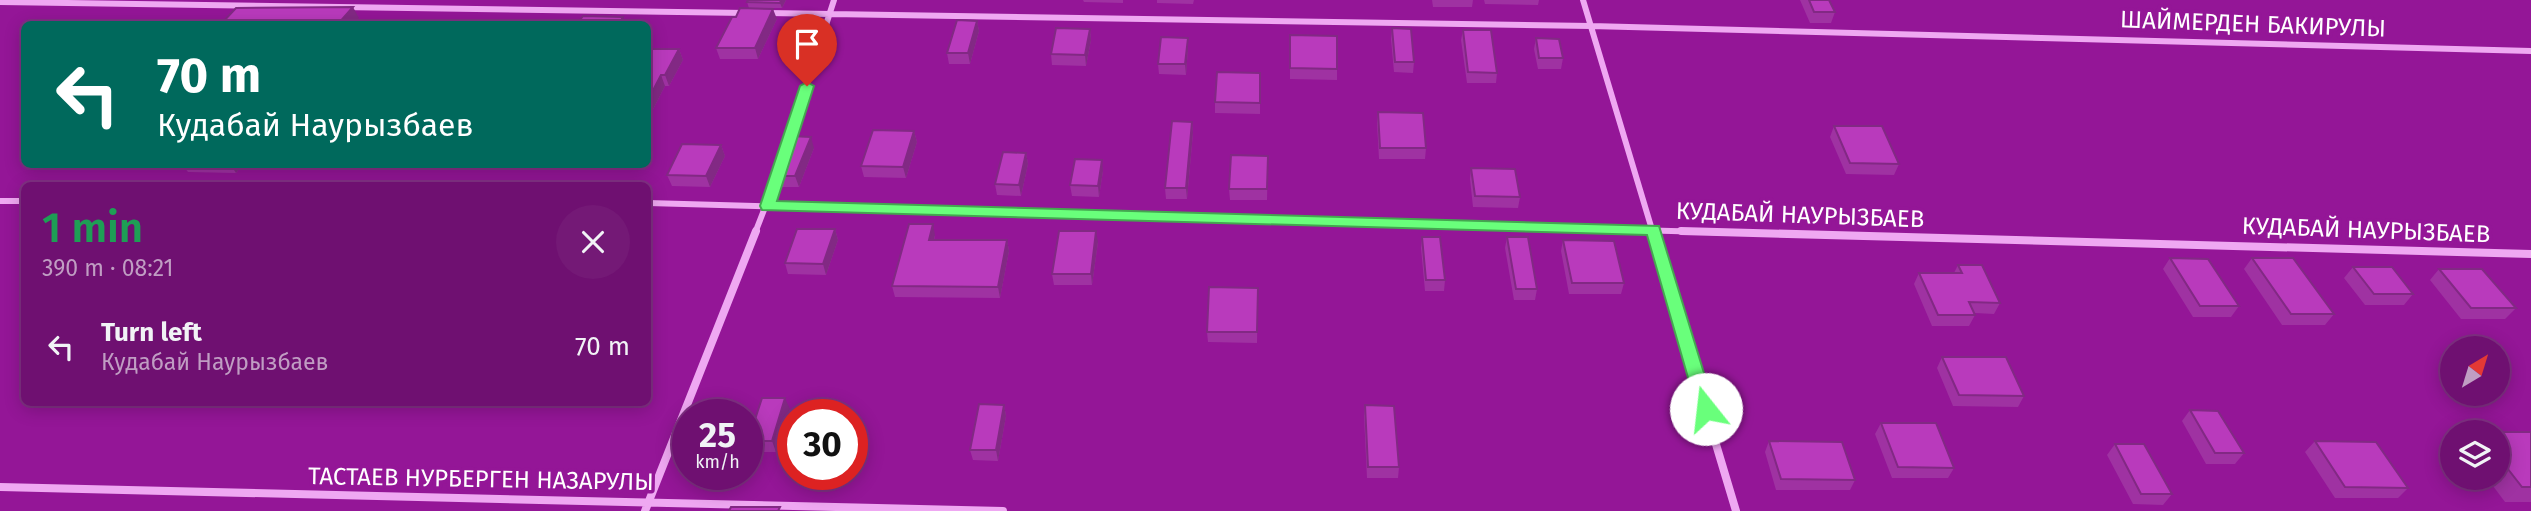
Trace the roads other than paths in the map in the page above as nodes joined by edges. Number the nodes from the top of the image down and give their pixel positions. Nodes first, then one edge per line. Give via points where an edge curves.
1 (834, 0) edge
2 (1583, 0) edge
3 (0, 2) edge
4 (830, 14) junction
5 (1591, 26) junction
6 (2531, 51) edge
7 (784, 155) edge
8 (780, 167) edge
9 (0, 201) edge
10 (21, 201) edge
11 (651, 203) edge
12 (767, 206) junction
13 (1653, 230) junction
14 (2531, 254) edge
15 (0, 486) edge
16 (647, 507) edge
17 (1003, 511) edge
18 (1736, 511) edge

1 - 4 street
2 - 5 street
3 - 4 street, ШАЙМЕРДЕН БАКИРУЛЫ
4 - 5 street, ШАЙМЕРДЕН БАКИРУЛЫ
4 - 7 street
5 - 6 street, ШАЙМЕРДЕН БАКИРУЛЫ
5 - 13 street
8 - 12 street
9 - 10 street
11 - 12 street, КУДАБАЙ НАУРЫЗБАЕВ
12 - 13 street, КУДАБАЙ НАУРЫЗБАЕВ
12 - 16 street
13 - 14 street, КУДАБАЙ НАУРЫЗБАЕВ
13 - 18 street
15 - 16 street, ТАСТАЕВ НУРБЕРГЕН НАЗАРУЛЫ
16 - 17 street, ТАСТАЕВ НУРБЕРГЕН НАЗАРУЛЫ

